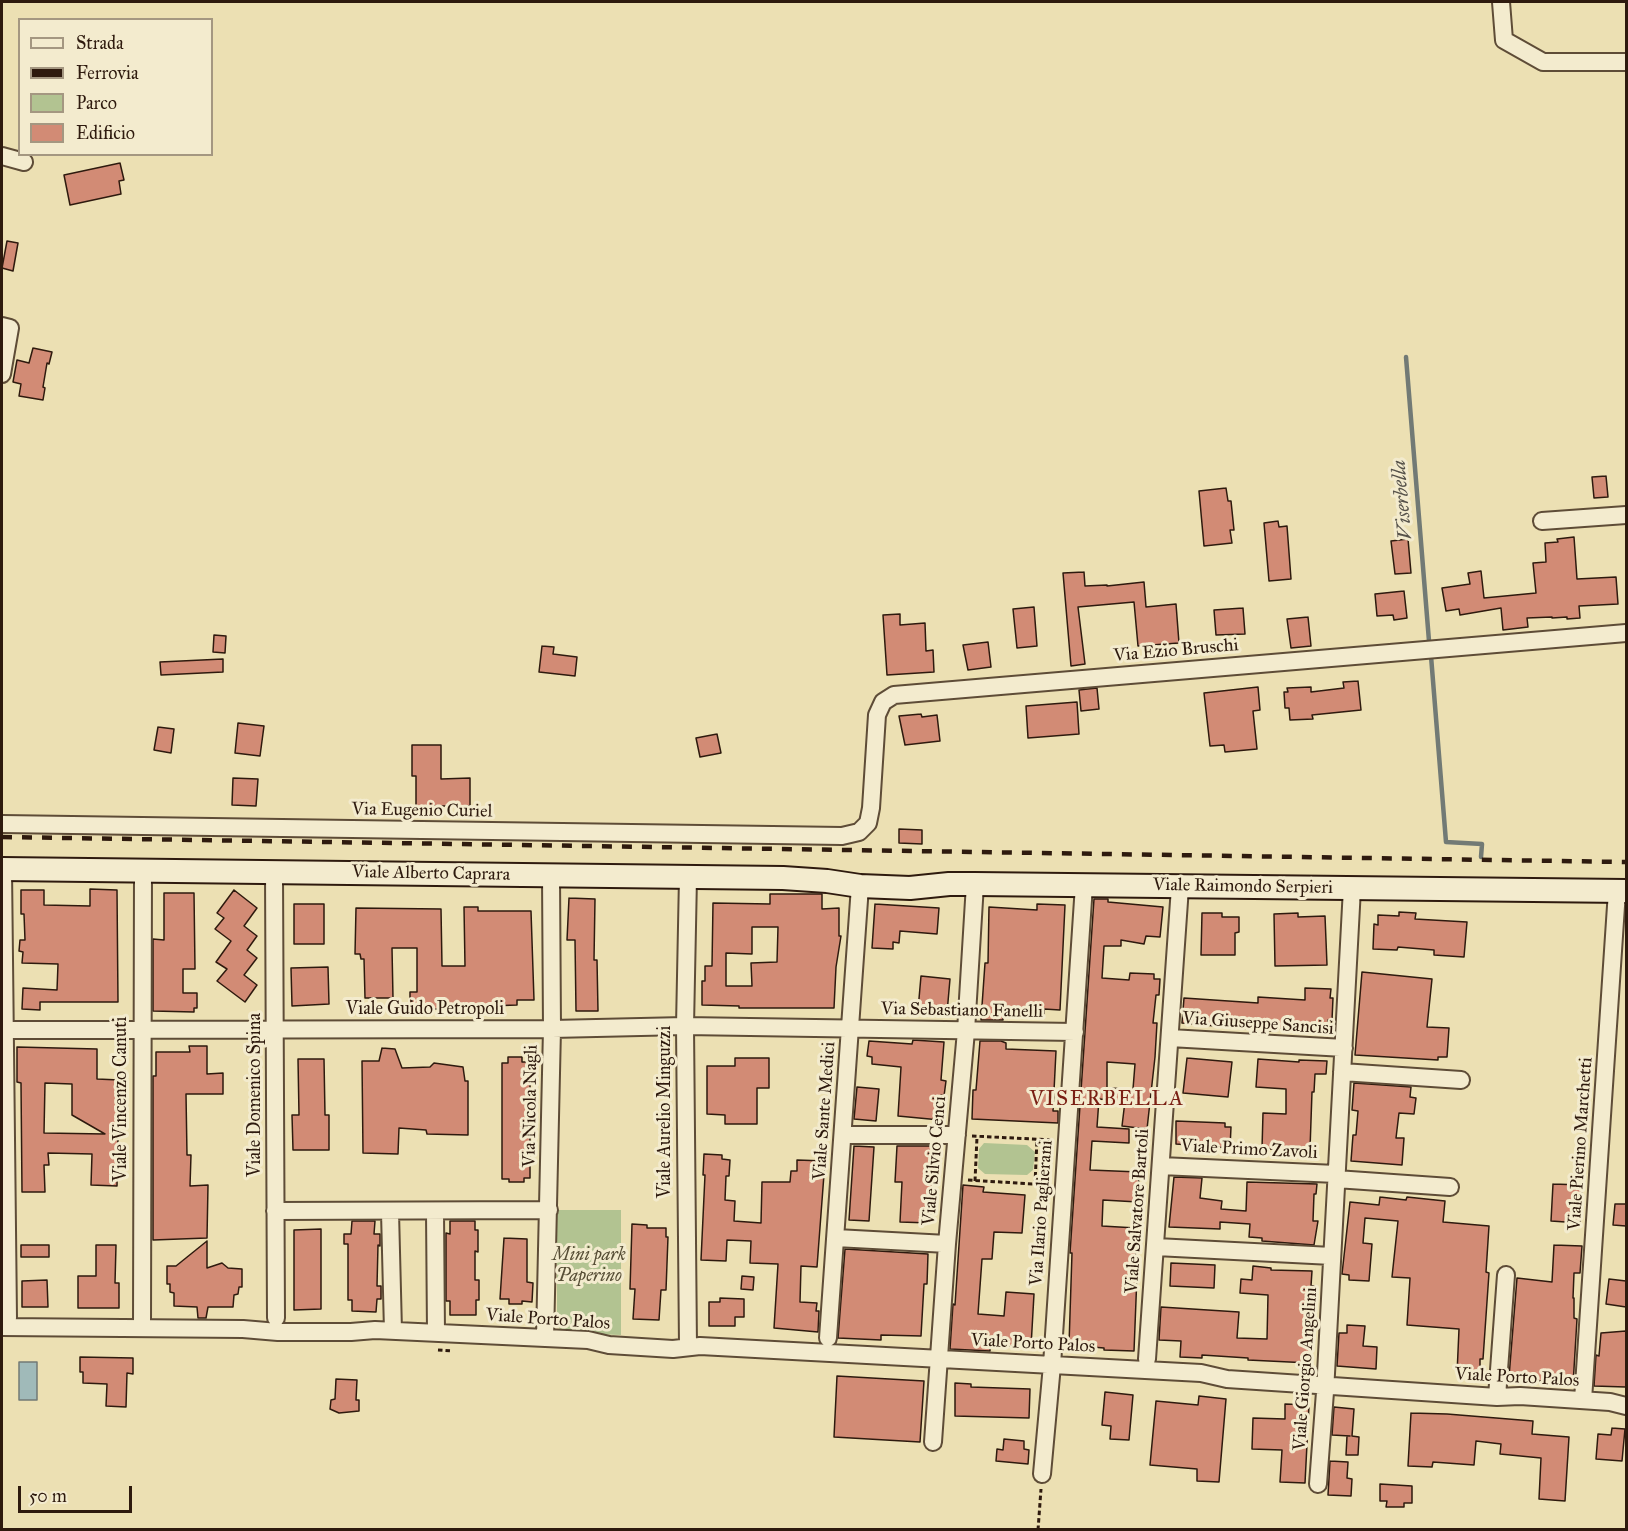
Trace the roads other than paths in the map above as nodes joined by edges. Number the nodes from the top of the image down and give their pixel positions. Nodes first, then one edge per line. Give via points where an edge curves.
1 (1501, 2) edge
2 (1626, 62) edge
3 (2, 156) edge
4 (24, 162) dead end
5 (6, 327) edge
6 (2, 374) edge
7 (1626, 515) edge
8 (1542, 521) dead end
9 (1626, 633) edge
10 (2, 824) edge
11 (842, 836) joint
12 (2, 869) edge
13 (142, 870) junction
14 (274, 872) junction
15 (551, 875) junction
16 (688, 877) junction
17 (975, 884) junction
18 (1084, 885) junction
19 (860, 886) junction
20 (1180, 887) junction
21 (1352, 888) junction
22 (1622, 891) edge
23 (685, 1026) junction
24 (849, 1028) junction
25 (276, 1029) junction
26 (552, 1029) junction
27 (3, 1030) edge
28 (142, 1030) junction
29 (966, 1032) junction
30 (1075, 1032) junction
31 (1170, 1038) junction
32 (1344, 1048) junction
33 (1342, 1072) junction
34 (1461, 1080) dead end
35 (844, 1135) junction
36 (957, 1136) junction
37 (1161, 1166) junction
38 (1336, 1176) junction
39 (1450, 1187) dead end
40 (549, 1210) junction
41 (275, 1211) junction
42 (390, 1212) junction
43 (435, 1212) junction
44 (836, 1238) junction
45 (947, 1244) junction
46 (1156, 1247) junction
47 (1332, 1256) junction
48 (1506, 1275) dead end
49 (276, 1318) dead end
50 (5, 1323) edge
51 (142, 1328) junction
52 (393, 1331) junction
53 (545, 1338) junction
54 (828, 1338) dead end
55 (436, 1341) junction
56 (688, 1346) junction
57 (938, 1359) junction
58 (1147, 1359) dead end
59 (1052, 1365) junction
60 (1325, 1386) junction
61 (1497, 1397) junction
62 (1583, 1400) junction
63 (1626, 1406) edge
64 (933, 1442) dead end
65 (1042, 1474) road end
66 (1318, 1484) dead end

1 - 2 street via 1504,40 1543,62
3 - 4 street
5 - 6 street
7 - 8 street
9 - 11 street, Via Ezio Bruschi via 894,695 883,702 877,715 867,823 859,832
10 - 11 street, Via Eugenio Curiel
12 - 13 street, Viale Alberto Caprara
12 - 27 street
13 - 14 street, Viale Alberto Caprara
13 - 28 street, Viale Vincenzo Canuti
14 - 15 street, Viale Alberto Caprara
14 - 25 street, Viale Domenico Spina
15 - 16 street, Viale Alberto Caprara
15 - 26 street, Via Nicola Nagli
16 - 19 street, Viale Alberto Caprara via 783,878
16 - 23 street, Viale Aurelio Minguzzi
17 - 18 street, Viale Raimondo Serpieri
17 - 19 street, Viale Raimondo Serpieri
17 - 29 street, Viale Silvio Cenci
18 - 20 street, Viale Raimondo Serpieri
18 - 30 street, Via Ilario Paglierani
19 - 24 street, Viale Sante Medici
20 - 21 street, Viale Raimondo Serpieri
20 - 31 street, Viale Salvatore Bartoli
21 - 22 street, Viale Raimondo Serpieri
21 - 32 street, Viale Giorgio Angelini
22 - 62 street, Viale Pierino Marchetti
23 - 24 street, Viale Guido Petropoli
23 - 26 street, Viale Guido Petropoli
23 - 56 street, Viale Aurelio Minguzzi
24 - 29 street, Via Sebastiano Fanelli
24 - 35 street, Viale Sante Medici
25 - 26 street, Viale Guido Petropoli
25 - 28 street, Viale Guido Petropoli
25 - 41 street, Viale Domenico Spina
26 - 40 street, Via Nicola Nagli
27 - 28 street, Viale Guido Petropoli
27 - 50 street
28 - 51 street, Viale Vincenzo Canuti
29 - 30 street, Via Sebastiano Fanelli
29 - 36 street, Viale Silvio Cenci
30 - 59 street, Via Ilario Paglierani
31 - 32 street, Via Giuseppe Sancisi
31 - 37 street, Viale Salvatore Bartoli
32 - 33 street, Viale Giorgio Angelini
33 - 34 street
33 - 38 street, Viale Giorgio Angelini
35 - 36 street
35 - 44 street, Viale Sante Medici
36 - 45 street, Viale Silvio Cenci
37 - 38 street, Viale Primo Zavoli
37 - 46 street, Viale Salvatore Bartoli
38 - 39 street
38 - 47 street, Viale Giorgio Angelini
40 - 43 street
40 - 53 street, Via Nicola Nagli
41 - 42 street
41 - 49 street, Viale Domenico Spina
42 - 43 street
42 - 52 street
43 - 55 street
44 - 45 street
44 - 54 street, Viale Sante Medici
45 - 57 street, Viale Silvio Cenci
46 - 47 street
46 - 58 street, Viale Salvatore Bartoli
47 - 60 street, Viale Giorgio Angelini
48 - 61 street
50 - 51 street, Viale Porto Palos
51 - 52 street, Viale Porto Palos
52 - 55 street, Viale Porto Palos
53 - 55 street, Viale Porto Palos
53 - 56 street, Viale Porto Palos via 662,1348
56 - 57 street, Viale Porto Palos
57 - 59 street, Viale Porto Palos
57 - 64 street, Viale Silvio Cenci
59 - 60 street, Viale Porto Palos via 1201,1373 1227,1379
59 - 65 street, Via Ilario Paglierani
60 - 61 street, Viale Porto Palos
60 - 66 street, Viale Giorgio Angelini
61 - 62 street, Viale Porto Palos
62 - 63 street, Viale Porto Palos

